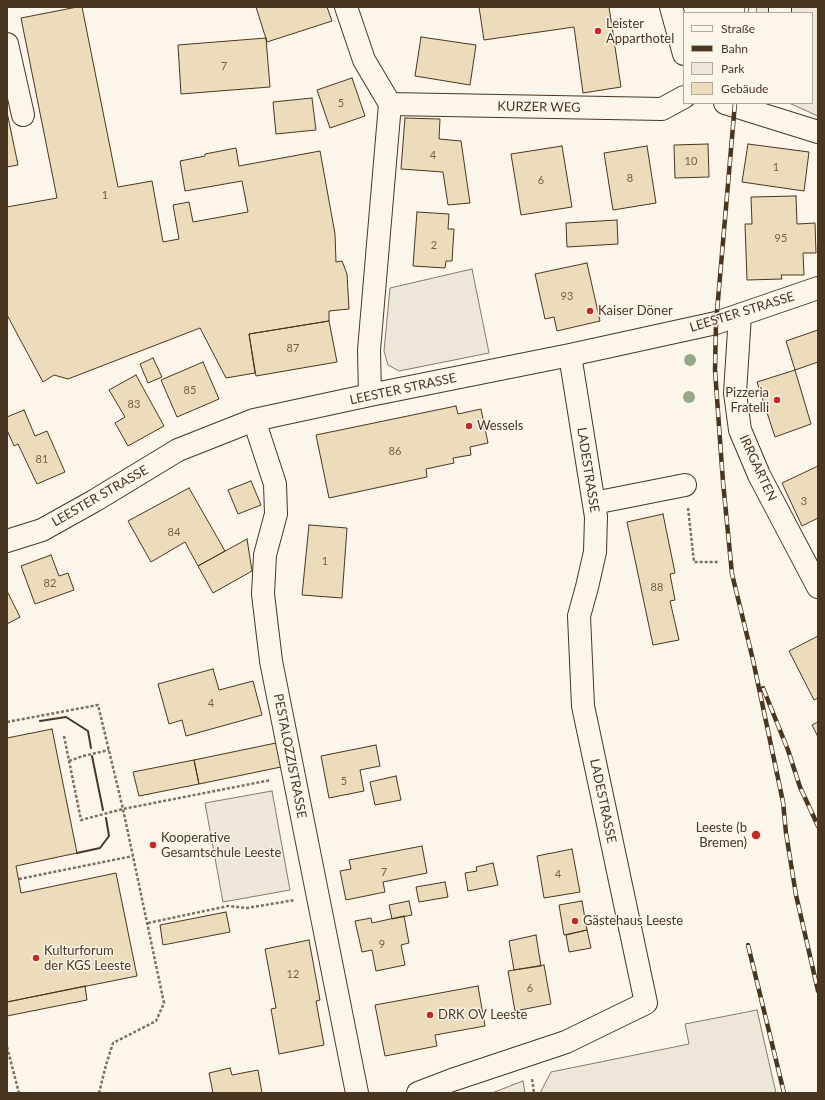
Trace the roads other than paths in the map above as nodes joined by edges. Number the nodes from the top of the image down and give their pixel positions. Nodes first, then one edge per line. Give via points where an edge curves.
1 (346, 7) edge
2 (670, 7) edge
3 (7, 44) edge
4 (683, 51) edge
5 (683, 98) edge
6 (390, 104) junction
7 (731, 104) edge
8 (775, 111) edge
9 (23, 115) dead end
10 (818, 132) edge
11 (818, 288) edge
12 (740, 315) junction
13 (570, 355) junction
14 (370, 395) junction
15 (254, 420) junction
16 (685, 485) road end
17 (594, 503) junction
18 (7, 541) edge
19 (818, 587) edge
20 (357, 1093) edge
21 (418, 1093) edge

1 - 6 street via 364,60
2 - 4 street
3 - 9 street
5 - 6 street, KURZER WEG via 662,109
6 - 14 street via 369,350
7 - 8 street
8 - 10 street
11 - 12 street, LEESTER STRASSE
12 - 13 street, LEESTER STRASSE via 716,323
12 - 19 street, IRRGARTEN via 735,393 740,430 759,475
13 - 14 street, LEESTER STRASSE
13 - 17 street, LADESTRASSE
14 - 15 street, LEESTER STRASSE
15 - 18 street, LEESTER STRASSE via 178,450 42,530
15 - 20 street, PESTALOZZISTRASSE via 275,484 276,514 265,555 263,594 271,661
16 - 17 street
17 - 21 street, LADESTRASSE via 595,552 579,616 583,706 646,1004 566,1042

